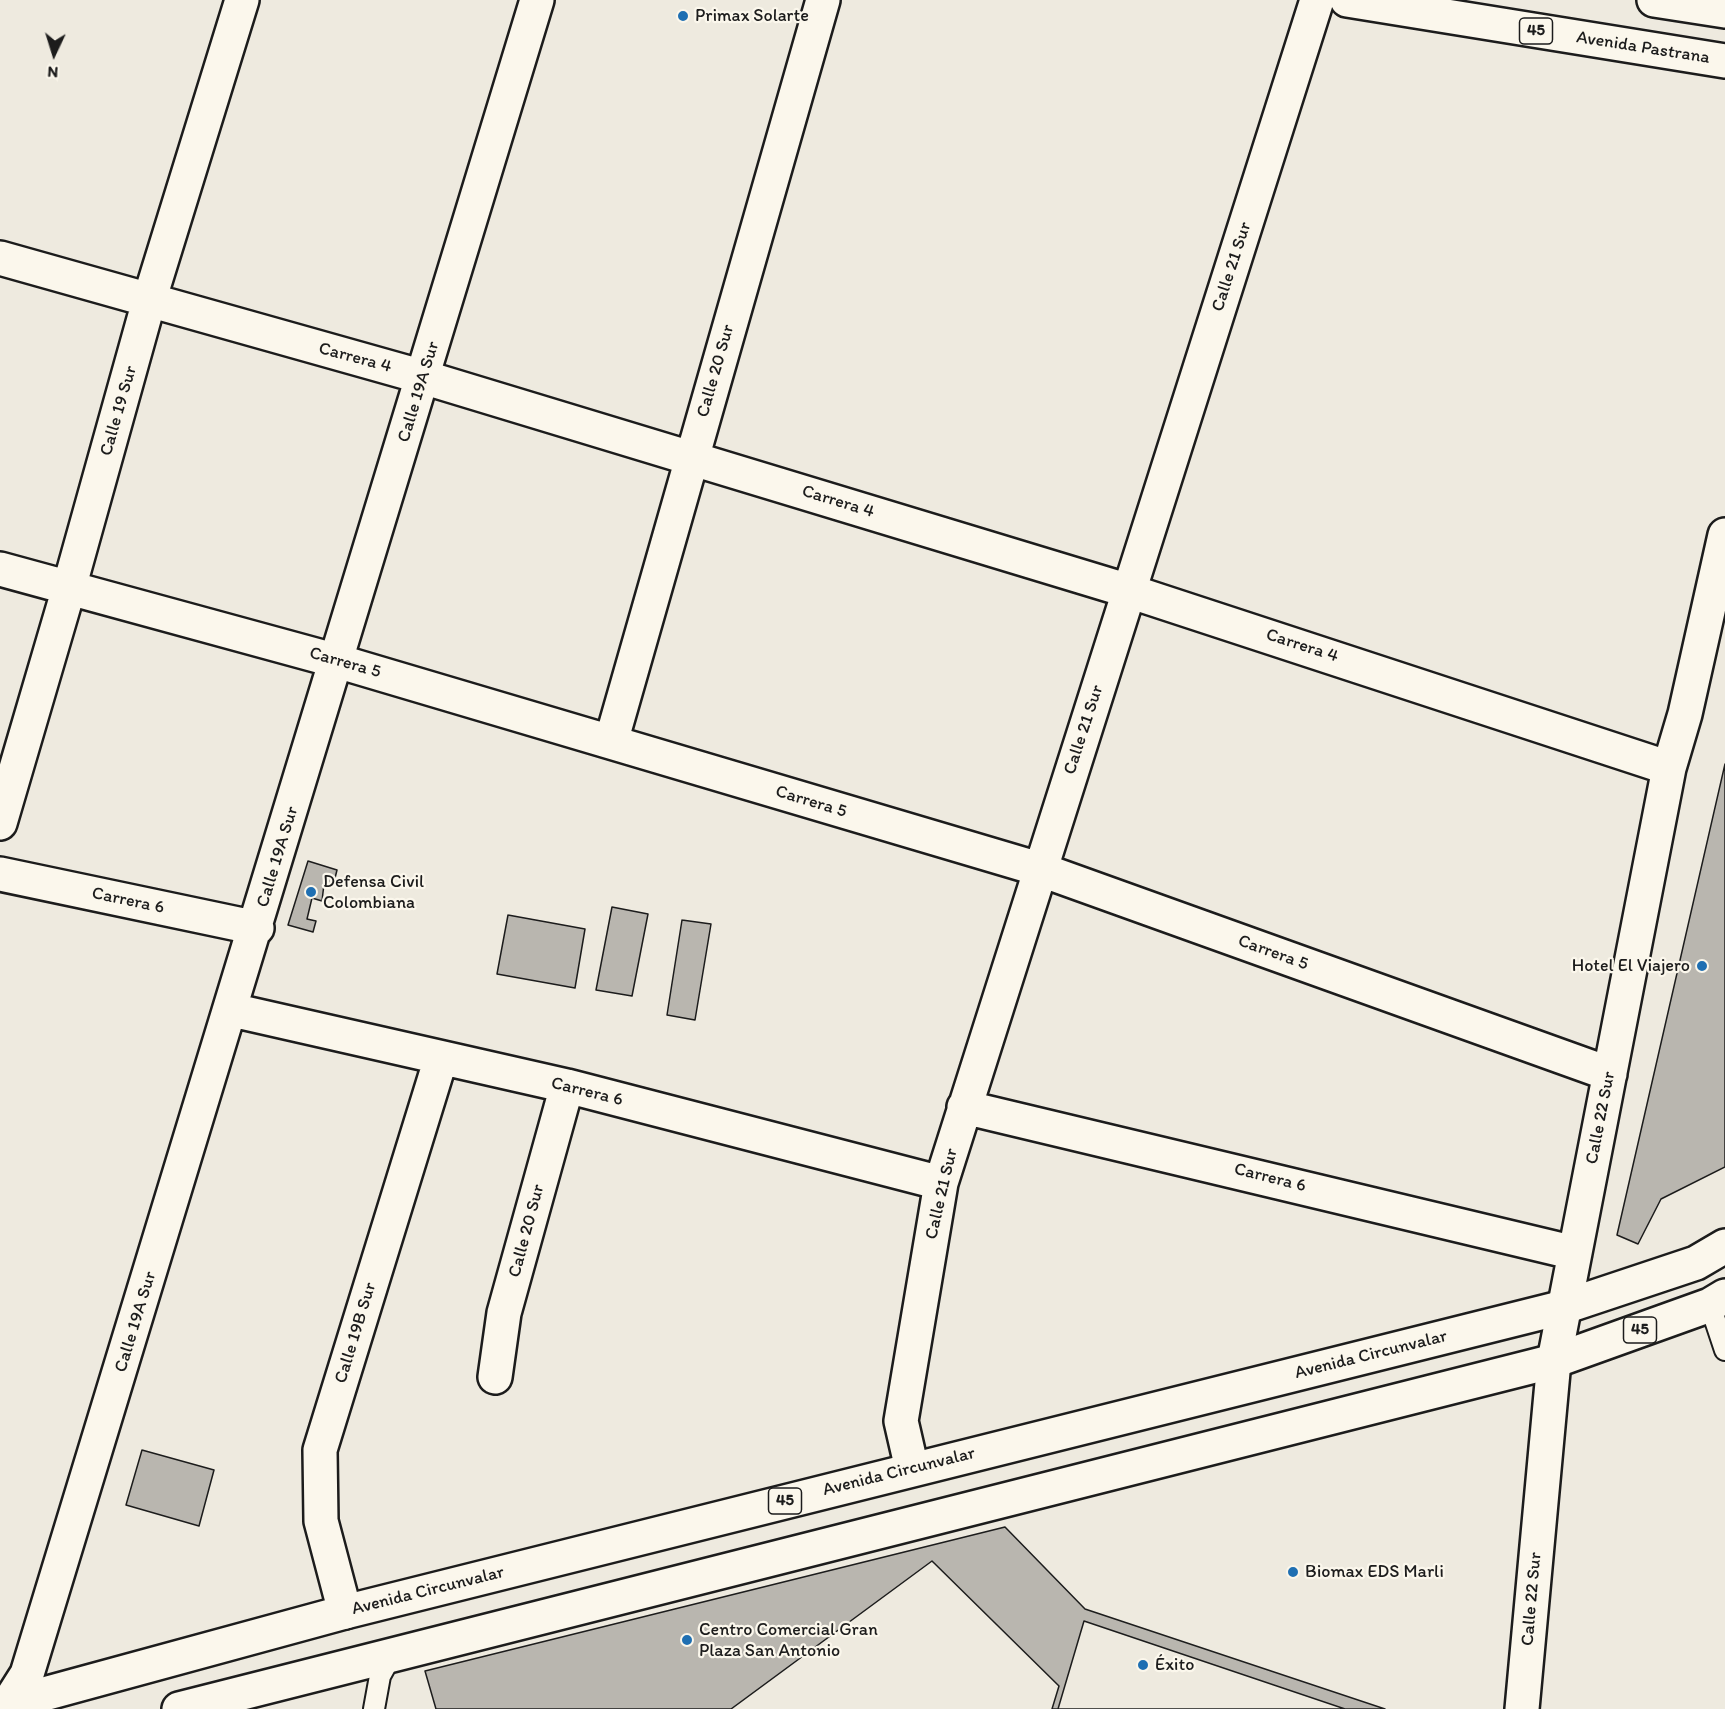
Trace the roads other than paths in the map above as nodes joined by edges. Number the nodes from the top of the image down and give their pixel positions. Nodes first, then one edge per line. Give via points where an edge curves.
1 (242, 0) edge
2 (537, 0) edge
3 (823, 0) edge
4 (1317, 0) edge
5 (1347, 0) edge
6 (1654, 0) edge
7 (1725, 11) edge
8 (1725, 61) edge
9 (0, 258) edge
10 (149, 301) junction
11 (423, 376) junction
12 (691, 458) junction
13 (1725, 535) edge
14 (0, 569) edge
15 (69, 588) junction
16 (1129, 591) junction
17 (337, 661) junction
18 (611, 742) junction
19 (1670, 768) junction
20 (0, 823) edge
21 (1039, 869) junction
22 (0, 873) edge
23 (257, 928) junction
24 (231, 1010) junction
25 (441, 1058) junction
26 (1610, 1074) junction
27 (567, 1086) junction
28 (964, 1107) junction
29 (941, 1183) junction
30 (1725, 1246) edge
31 (1575, 1253) junction
32 (1717, 1300) edge
33 (1564, 1307) junction
34 (1725, 1350) edge
35 (1554, 1361) junction
36 (495, 1377) dead end
37 (1004, 1445) junction
38 (912, 1469) junction
39 (1017, 1496) junction
40 (345, 1612) junction
41 (391, 1656) junction
42 (5, 1706) edge
43 (179, 1709) edge
44 (374, 1709) edge
45 (1522, 1709) edge

1 - 10 main road, Calle 19 Sur
2 - 11 main road, Calle 19A Sur
3 - 12 main road, Calle 20 Sur
4 - 16 main road, Calle 21 Sur
5 - 8 main road, Avenida Pastrana / 45
6 - 7 main road
9 - 10 main road, Carrera 4
10 - 11 main road, Carrera 4
10 - 15 main road, Calle 19 Sur
11 - 12 main road, Carrera 4
11 - 17 main road, Calle 19A Sur
12 - 16 main road, Carrera 4
12 - 18 main road, Calle 20 Sur
13 - 19 main road, Calle 22 Sur
14 - 15 main road, Carrera 5
15 - 17 main road, Carrera 5
15 - 20 main road, Calle 19 Sur
16 - 19 main road, Carrera 4
16 - 21 main road, Calle 21 Sur
17 - 18 main road, Carrera 5
17 - 23 main road, Calle 19A Sur
18 - 21 main road, Carrera 5
19 - 26 main road, Calle 22 Sur
21 - 26 main road, Carrera 5
21 - 28 main road, Calle 21 Sur
22 - 23 main road, Carrera 6
23 - 24 main road, Calle 19A Sur
24 - 25 main road, Carrera 6
24 - 42 main road, Calle 19A Sur via 27,1674
25 - 27 main road, Carrera 6
25 - 40 main road, Calle 19B Sur via 320,1450 321,1521
26 - 31 main road, Calle 22 Sur
27 - 29 main road, Carrera 6
27 - 36 main road, Calle 20 Sur via 504,1313
28 - 29 main road, Calle 21 Sur
28 - 31 main road, Carrera 6
29 - 38 main road, Calle 21 Sur via 901,1421
30 - 33 main road, Avenida Circunvalar / 45 via 1696,1263
31 - 33 main road, Calle 22 Sur
32 - 34 lane
32 - 35 main road, 45
33 - 35 main road, Calle 22 Sur
33 - 37 main road, Avenida Circunvalar / 45
35 - 39 main road, 45
35 - 45 main road, Calle 22 Sur
37 - 38 main road, Avenida Circunvalar / 45
37 - 39 main road
38 - 40 main road, Avenida Circunvalar / 45
39 - 41 main road, 45
40 - 42 main road, Avenida Circunvalar / 45
41 - 43 main road, 45
41 - 44 lane via 380,1676

